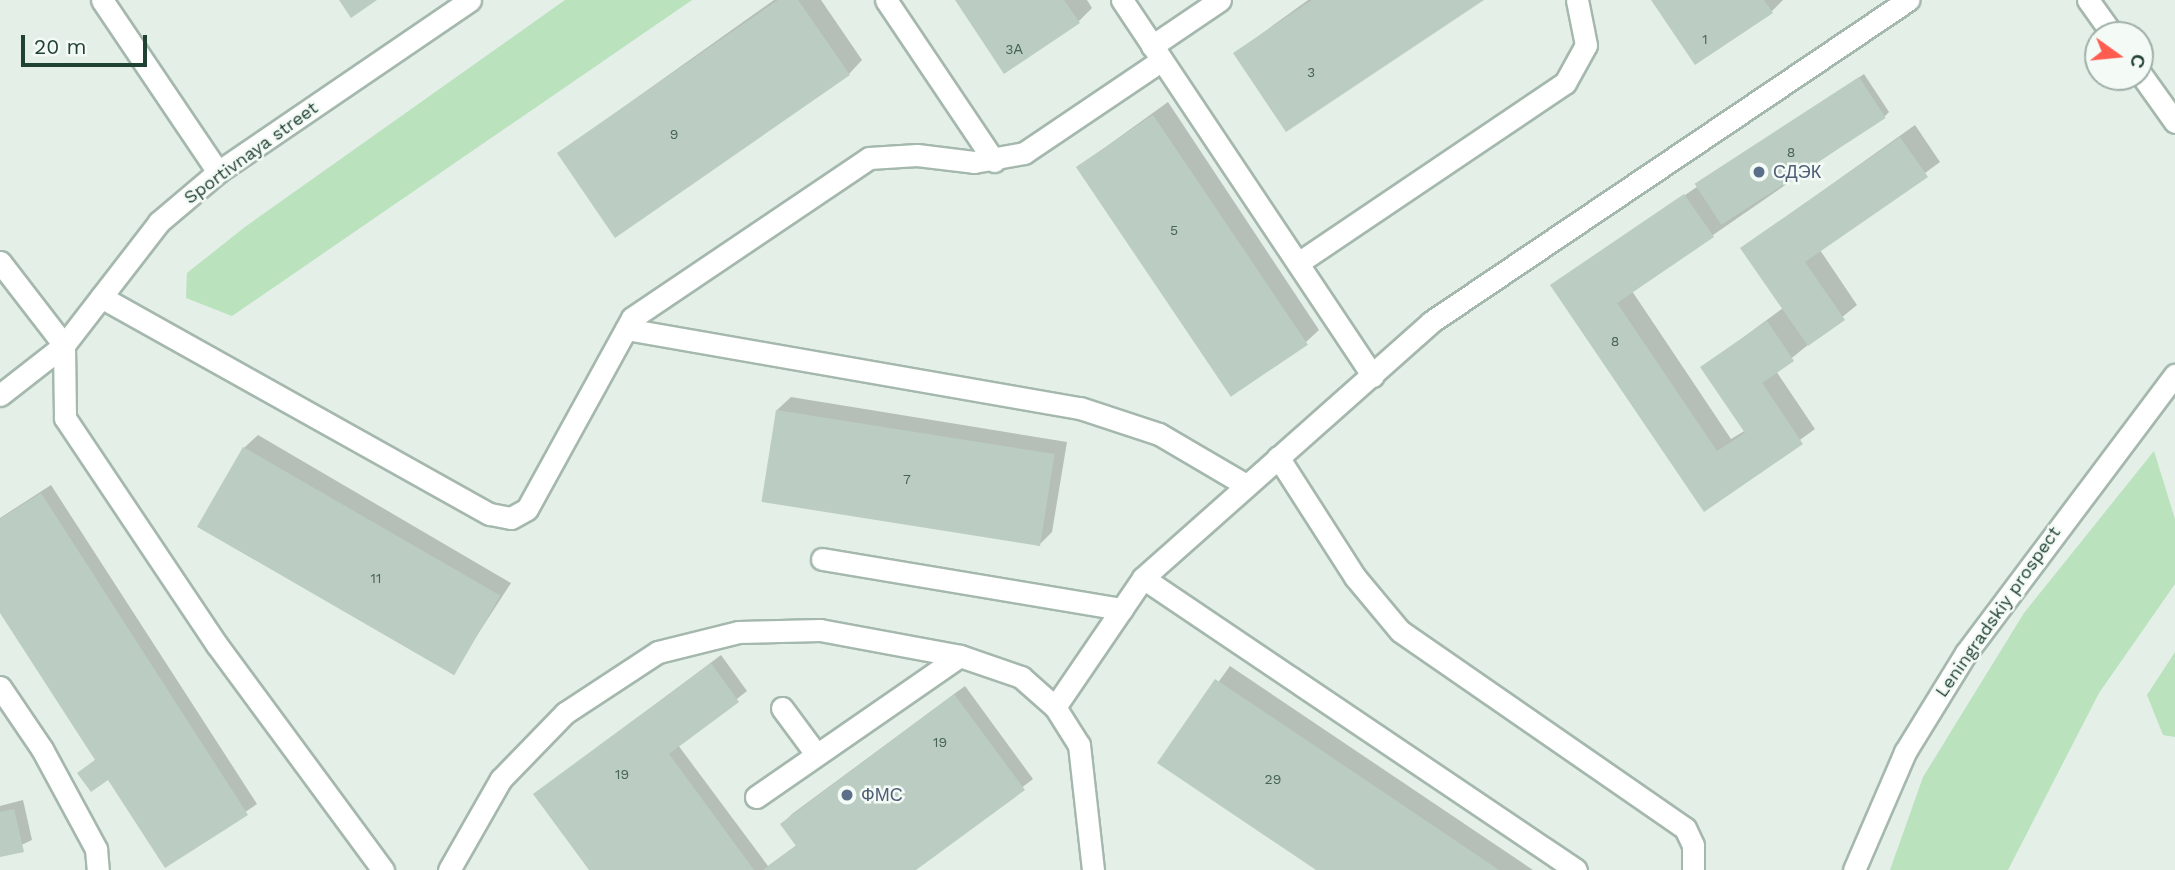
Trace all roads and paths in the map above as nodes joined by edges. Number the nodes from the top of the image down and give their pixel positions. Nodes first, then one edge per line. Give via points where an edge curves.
1 (102, 0) edge
2 (470, 0) edge
3 (887, 0) edge
4 (1122, 0) edge
5 (1220, 0) edge
6 (1577, 0) edge
7 (1908, 0) edge
8 (2088, 0) edge
9 (2103, 21) edge
10 (1157, 53) junction
11 (2153, 91) edge
12 (2175, 122) edge
13 (994, 161) junction
14 (218, 172) junction
15 (0, 262) edge
16 (1298, 263) junction
17 (101, 297) junction
18 (626, 329) junction
19 (64, 345) junction
20 (2175, 375) edge
21 (1373, 376) junction
22 (0, 395) edge
23 (1279, 457) junction
24 (1245, 485) junction
25 (821, 559) dead end
26 (1143, 578) junction
27 (1122, 609) junction
28 (960, 656) junction
29 (0, 687) edge
30 (1055, 707) junction
31 (782, 708) dead end
32 (816, 754) junction
33 (756, 797) dead end
34 (98, 870) edge
35 (383, 870) edge
36 (449, 870) edge
37 (1093, 870) edge
38 (1576, 870) edge
39 (1693, 870) edge
40 (1854, 870) edge

1 - 14 street
2 - 14 street, Sportivnaya street
3 - 13 street
4 - 10 street
5 - 10 street
6 - 16 street via 1586,45 1565,83
7 - 21 street via 1437,317
8 - 9 street
10 - 13 street via 1024,153
10 - 16 street
11 - 12 street
13 - 18 street via 869,158 632,318
14 - 17 street, Sportivnaya street via 159,222
15 - 19 street
16 - 21 street
17 - 18 street via 500,518 527,509
17 - 19 street, Sportivnaya street
18 - 24 street via 1080,408 1159,434
19 - 22 street, Sportivnaya street
19 - 35 street via 65,418 217,645
20 - 40 street, Leningradskiy prospect via 1966,653 1905,752
21 - 23 street
23 - 24 street
23 - 39 street via 1355,577 1400,631 1685,828 1693,845
24 - 26 street
25 - 27 street
26 - 27 street
26 - 38 street
27 - 30 street
28 - 30 street via 1021,677
28 - 32 street
28 - 36 street via 820,630 739,632 658,652 565,713 501,779
29 - 34 street via 96,849
30 - 37 street via 1079,745
31 - 32 street
32 - 33 street

